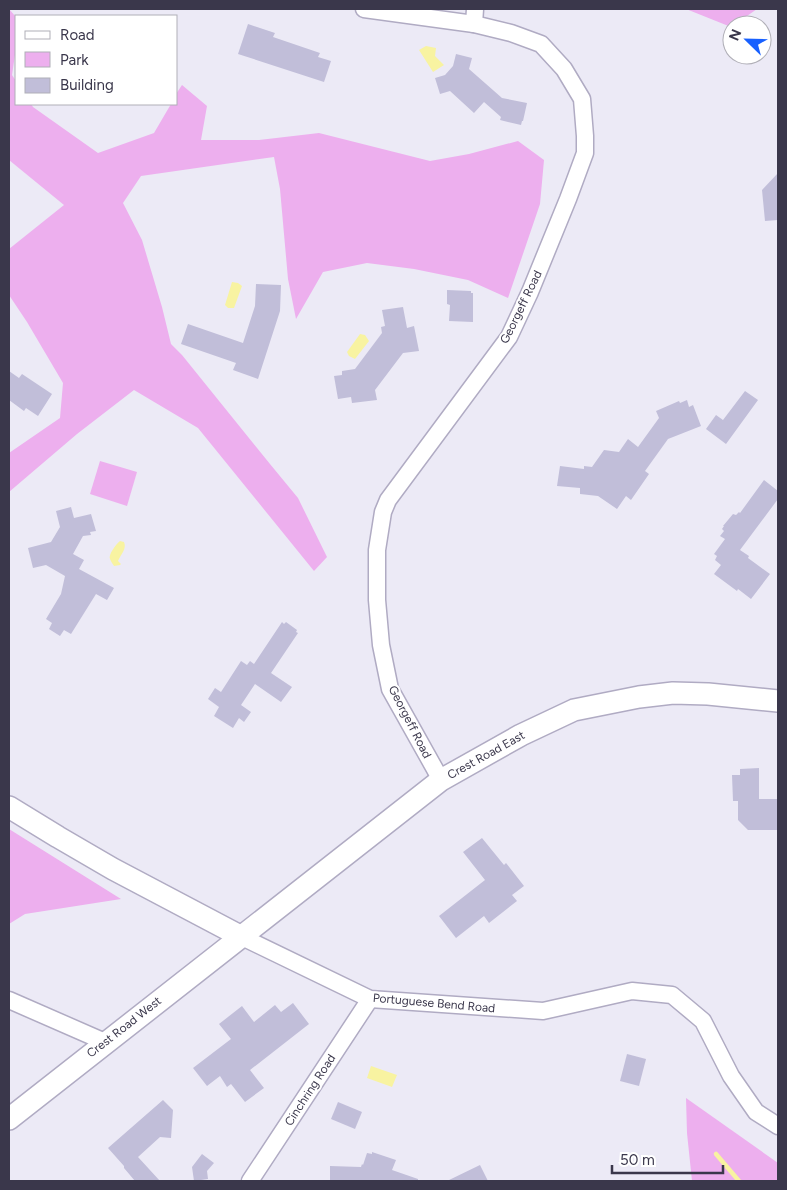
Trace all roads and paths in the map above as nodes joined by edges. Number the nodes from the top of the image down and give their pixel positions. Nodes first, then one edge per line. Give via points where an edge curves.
1 (364, 9) edge
2 (474, 16) edge
3 (778, 701) edge
4 (441, 780) junction
5 (9, 807) edge
6 (240, 936) junction
7 (370, 999) junction
8 (9, 1000) edge
9 (105, 1042) junction
10 (9, 1119) edge
11 (778, 1126) edge
12 (250, 1181) edge

1 - 2 street, Georgeff Road
2 - 4 street, Georgeff Road via 541,44 564,69 582,99 585,153 509,337 388,500 383,512 377,550 377,600 381,645 390,689
3 - 4 street, Crest Road East via 673,693 574,710 521,735
4 - 6 street, Crest Road East
5 - 6 street, Portuguese Bend Road via 113,869
6 - 7 street, Portuguese Bend Road
6 - 9 street, Crest Road West
7 - 11 street, Portuguese Bend Road via 543,1011 632,991 672,994 703,1021 731,1076 756,1112
7 - 12 street, Cinchring Road
8 - 9 street
9 - 10 street, Crest Road West

